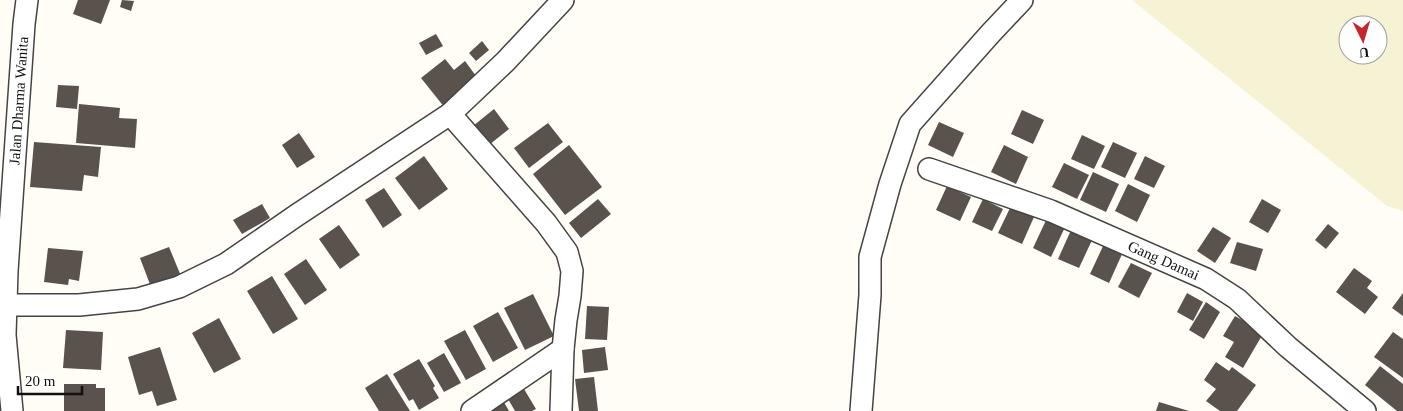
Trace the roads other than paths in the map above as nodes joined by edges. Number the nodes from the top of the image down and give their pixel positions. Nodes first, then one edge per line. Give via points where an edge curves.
1 (27, 0) edge
2 (563, 0) edge
3 (1022, 0) edge
4 (450, 114) junction
5 (929, 169) dead end
6 (6, 305) junction
7 (3, 339) edge
8 (562, 349) junction
9 (12, 411) edge
10 (472, 411) edge
11 (561, 411) edge
12 (861, 411) edge
13 (1365, 411) edge

1 - 6 street, Jalan Dharma Wanita
2 - 4 street
3 - 12 street via 910,124 870,257
4 - 6 street via 226,264 179,287 138,299
4 - 8 street via 546,223 567,252 572,270
5 - 13 street, Gang Damai via 1051,211 1206,279 1237,299 1288,347
6 - 7 street, Jalan Dharma Wanita
7 - 9 street, Jalan Dharma Wanita
8 - 10 street
8 - 11 street

